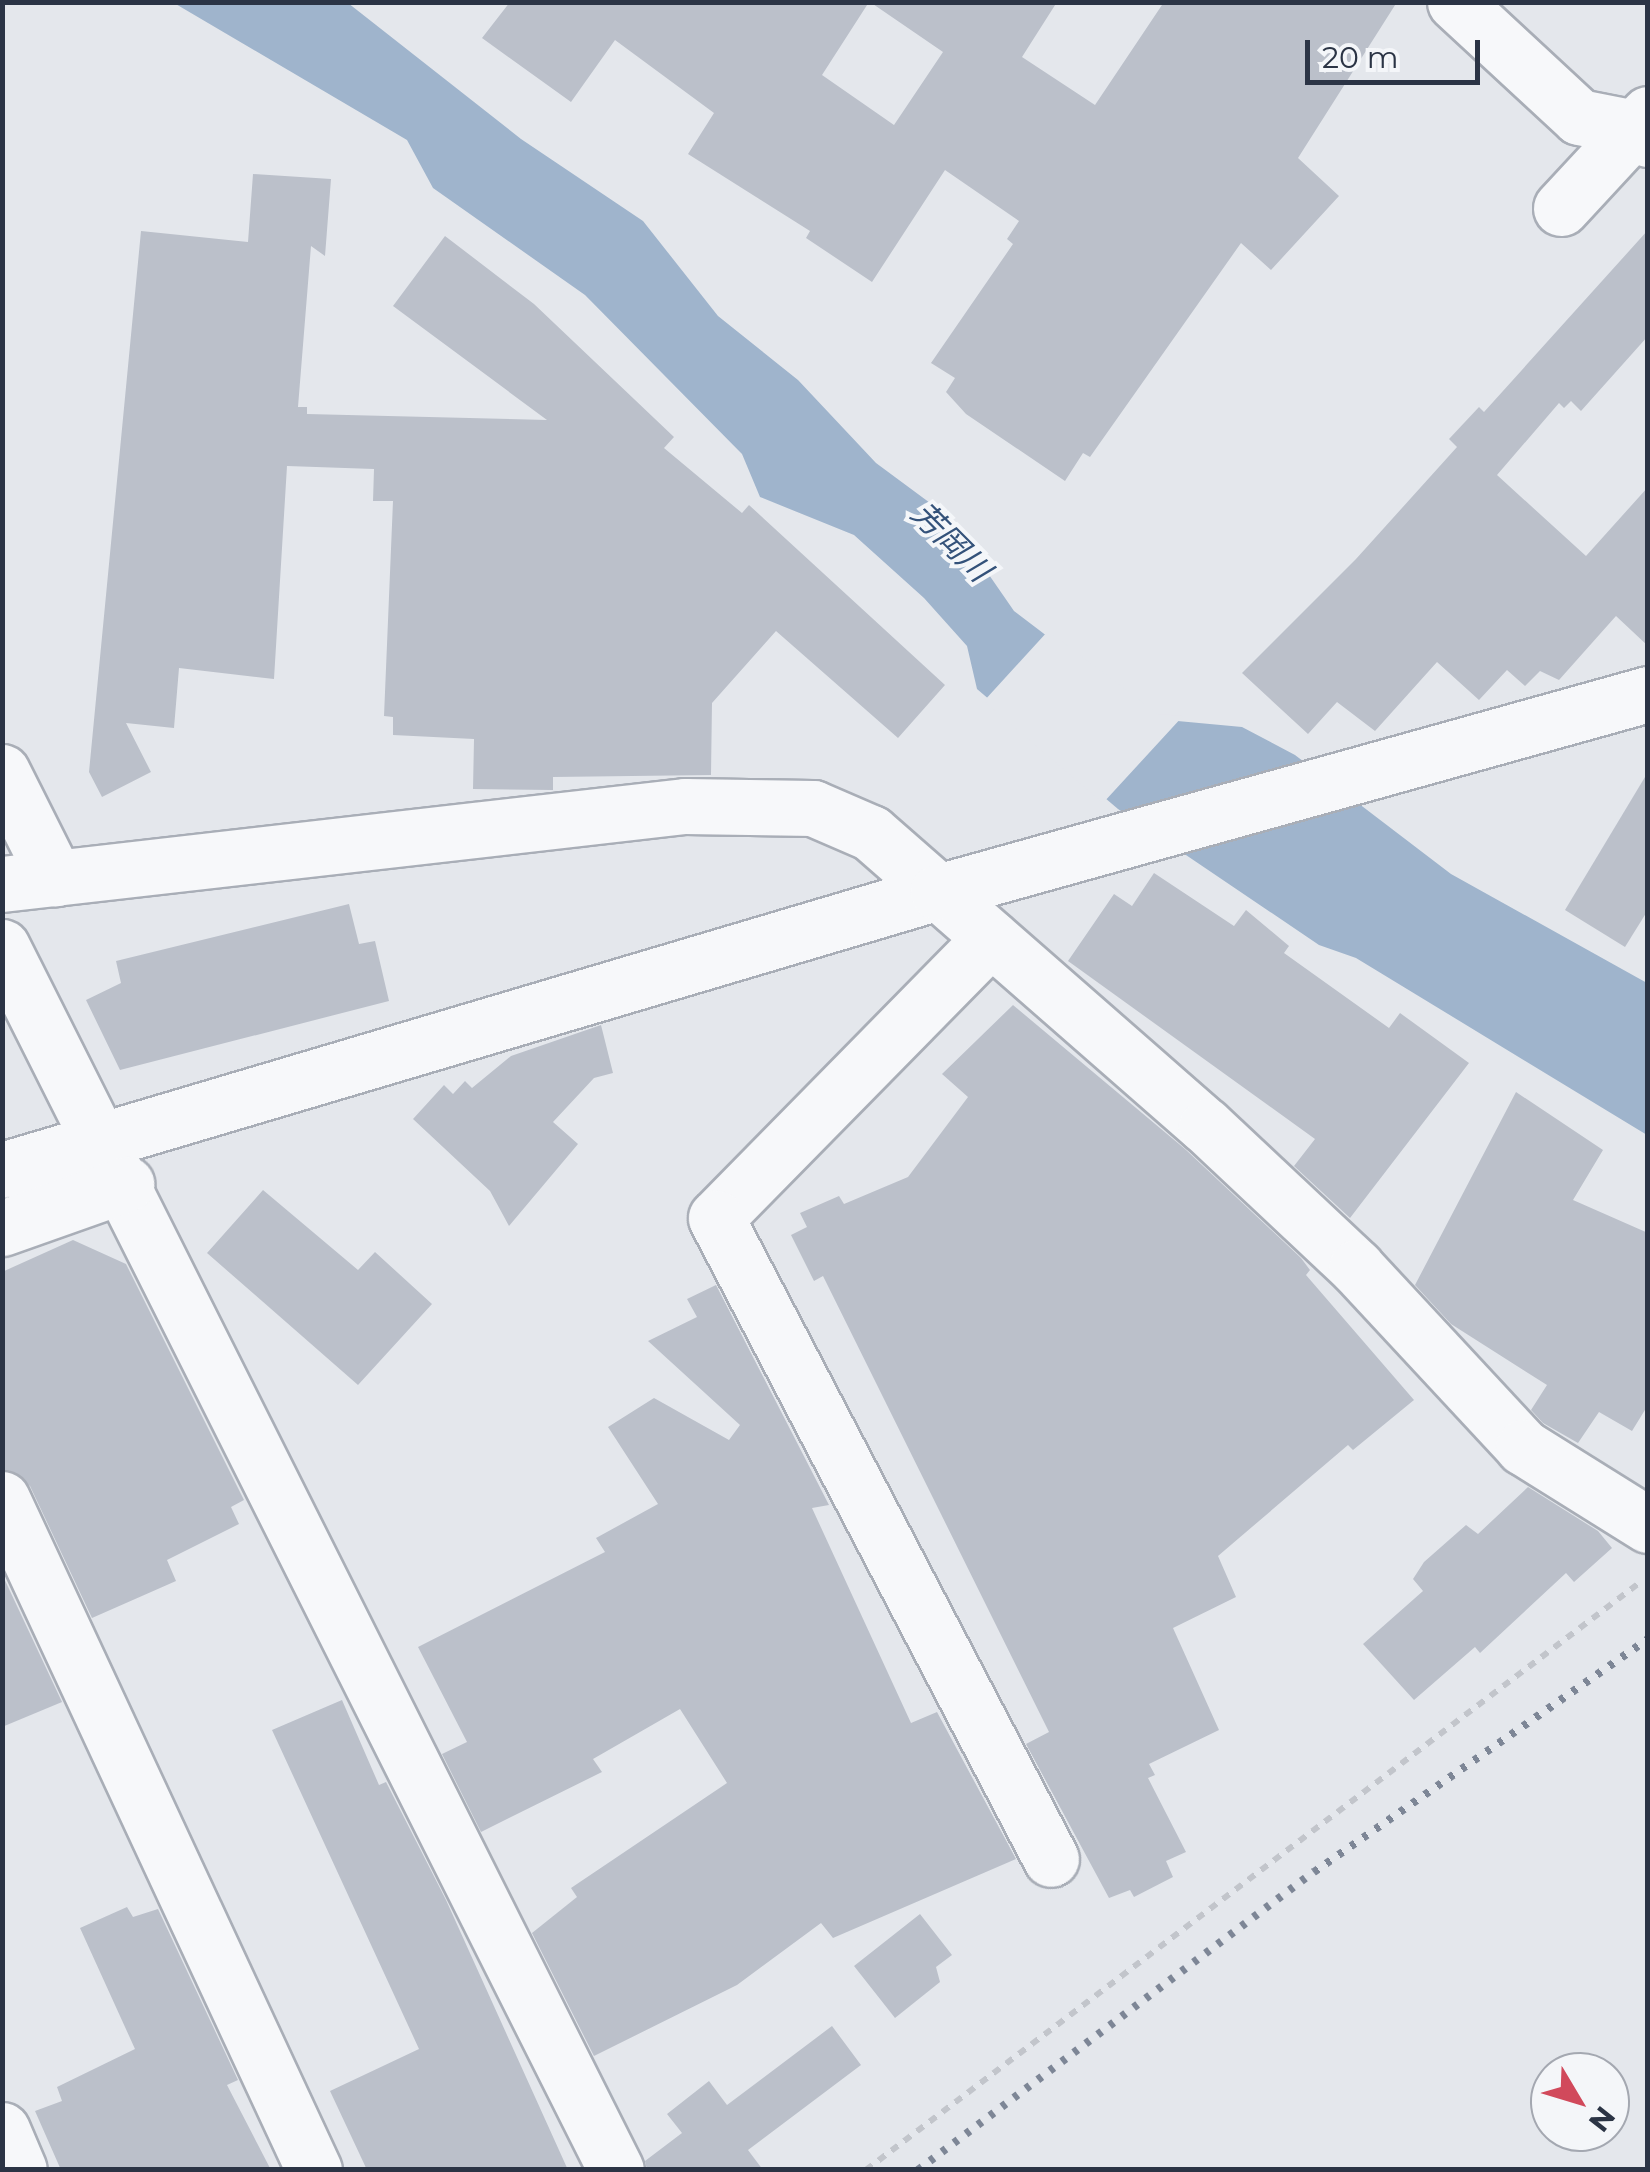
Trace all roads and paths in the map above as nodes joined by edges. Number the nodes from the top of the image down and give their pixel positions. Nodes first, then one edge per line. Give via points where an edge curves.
1 (1454, 2) edge
2 (1643, 127) edge
3 (1561, 208) dead end
4 (1648, 694) edge
5 (2, 772) edge
6 (29, 881) edge
7 (938, 892) junction
8 (991, 938) junction
9 (2, 948) edge
10 (114, 1163) junction
11 (2, 1170) edge
12 (2, 1228) edge
13 (2, 1499) edge
14 (1648, 1526) edge
15 (1648, 1576) edge
16 (1052, 1858) dead end
17 (2, 2130) edge
18 (20, 2170) edge
19 (314, 2170) edge
20 (616, 2170) edge
21 (866, 2170) edge

1 - 2 street via 1578,117
2 - 3 street
4 - 7 street
5 - 6 street
6 - 7 street via 685,806 762,803 813,808 871,833
7 - 8 street
7 - 10 street
8 - 14 street via 1356,1267 1523,1447
8 - 16 street via 716,1218
9 - 10 street
10 - 11 street
10 - 12 street
10 - 20 street
13 - 19 street
15 - 21 path
17 - 18 street

